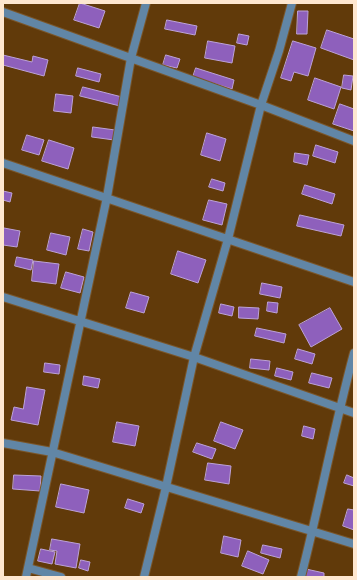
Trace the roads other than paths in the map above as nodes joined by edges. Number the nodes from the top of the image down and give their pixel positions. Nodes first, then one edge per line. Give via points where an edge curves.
1 (146, 3) edge
2 (292, 3) edge
3 (3, 12) edge
4 (132, 58) junction
5 (261, 105) junction
6 (354, 141) edge
7 (3, 163) edge
8 (107, 197) junction
9 (228, 239) junction
10 (354, 282) edge
11 (3, 297) edge
12 (80, 320) junction
13 (354, 353) edge
14 (194, 357) junction
15 (339, 408) junction
16 (354, 413) edge
17 (3, 443) edge
18 (52, 452) junction
19 (166, 487) junction
20 (312, 532) junction
21 (354, 544) edge
22 (28, 568) junction
23 (26, 577) edge
24 (61, 577) edge
25 (144, 577) edge
26 (300, 577) edge

1 - 4 street
2 - 5 street
3 - 4 street
4 - 5 street
4 - 8 street
5 - 6 street
5 - 9 street
7 - 8 street
8 - 9 street
8 - 12 street
9 - 10 street
9 - 14 street
11 - 12 street
12 - 14 street
12 - 18 street
13 - 15 street
14 - 15 street
14 - 19 street
15 - 16 street
15 - 20 street
17 - 18 street
18 - 19 street
18 - 22 street
19 - 20 street
19 - 25 street
20 - 21 street
20 - 26 street
22 - 23 street
22 - 24 street

